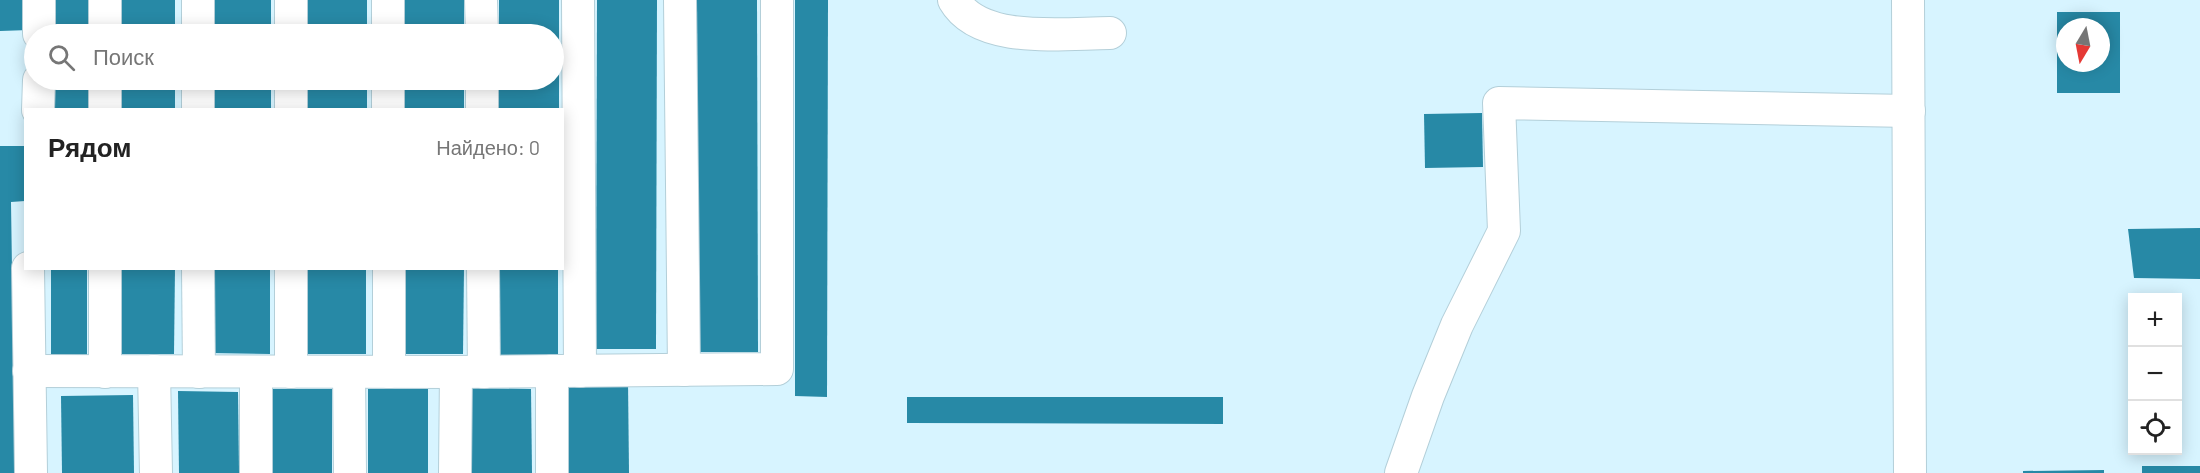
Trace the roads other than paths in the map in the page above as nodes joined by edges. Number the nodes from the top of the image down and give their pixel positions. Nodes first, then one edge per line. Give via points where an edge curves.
1 (39, 0) edge
2 (105, 0) edge
3 (198, 0) edge
4 (291, 0) edge
5 (388, 0) edge
6 (482, 0) edge
7 (578, 0) edge
8 (681, 0) edge
9 (777, 0) edge
10 (954, 0) edge
11 (1908, 0) edge
12 (39, 24) edge
13 (105, 24) edge
14 (198, 24) edge
15 (291, 24) edge
16 (388, 24) edge
17 (482, 24) edge
18 (1110, 33) dead end
19 (39, 90) edge
20 (105, 90) edge
21 (198, 90) edge
22 (291, 90) edge
23 (388, 90) edge
24 (482, 90) edge
25 (38, 108) edge
26 (105, 108) edge
27 (198, 108) edge
28 (291, 108) edge
29 (388, 108) edge
30 (482, 108) edge
31 (1909, 111) junction
32 (28, 270) edge
33 (105, 270) edge
34 (198, 270) edge
35 (291, 270) edge
36 (389, 270) edge
37 (483, 270) edge
38 (684, 370) junction
39 (29, 371) junction
40 (154, 371) junction
41 (566, 371) junction
42 (105, 372) junction
43 (199, 372) junction
44 (256, 372) junction
45 (291, 372) junction
46 (350, 372) junction
47 (389, 372) junction
48 (470, 372) junction
49 (31, 473) edge
50 (156, 473) edge
51 (256, 473) edge
52 (350, 473) edge
53 (455, 473) edge
54 (552, 473) edge
55 (1401, 473) edge
56 (1911, 473) edge

1 - 12 lane
2 - 13 lane
3 - 14 lane
4 - 15 lane
5 - 16 lane
6 - 17 lane
7 - 41 lane
8 - 38 lane
9 - 38 lane via 777,369
10 - 18 lane via 982,26 1009,33
11 - 31 lane
19 - 25 lane
20 - 26 lane
21 - 27 lane
22 - 28 lane
23 - 29 lane
24 - 30 lane
31 - 55 lane via 1499,103 1504,231 1457,325
31 - 56 lane
32 - 39 lane
33 - 42 lane
34 - 43 lane
35 - 45 lane
36 - 47 lane
37 - 48 lane
38 - 41 lane
39 - 42 lane
39 - 49 lane
40 - 42 lane
40 - 43 lane
40 - 50 lane
41 - 48 lane
41 - 54 lane
43 - 44 lane
44 - 45 lane
44 - 51 lane
45 - 46 lane
46 - 47 lane
46 - 52 lane
47 - 48 lane
48 - 53 lane

